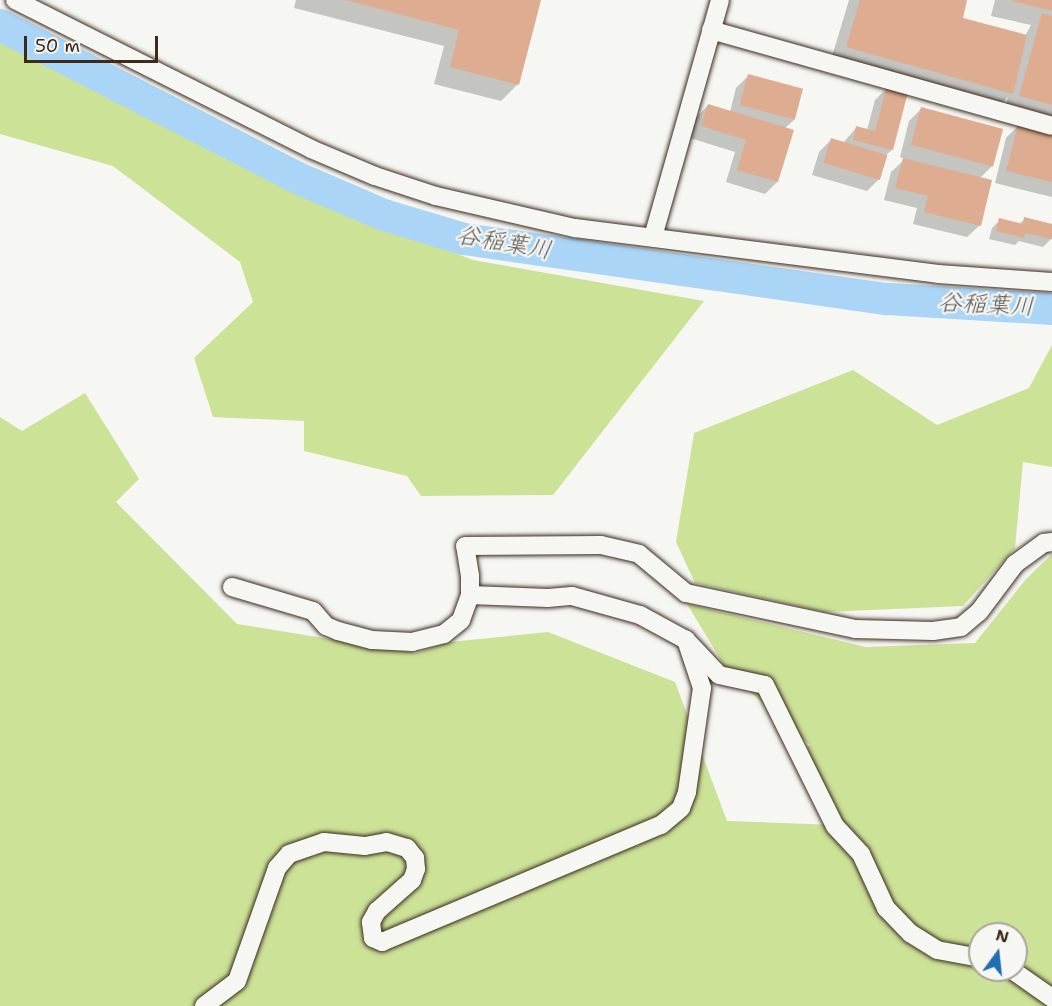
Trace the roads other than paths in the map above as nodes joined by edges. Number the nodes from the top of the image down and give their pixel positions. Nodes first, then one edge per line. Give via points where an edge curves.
1 (720, 0) edge
2 (21, 2) edge
3 (711, 30) junction
4 (1052, 126) edge
5 (653, 237) junction
6 (1052, 282) edge
7 (1052, 542) edge
8 (232, 587) dead end
9 (470, 595) junction
10 (686, 640) junction
11 (968, 956) edge
12 (1028, 982) edge
13 (1052, 999) edge
14 (204, 1006) edge

1 - 3 street
2 - 5 street via 311,149 375,176 504,214 575,228
3 - 4 street
3 - 5 street
5 - 6 street via 938,274
7 - 9 street via 1044,543 1015,564 979,612 961,627 933,631 855,629 686,593 639,554 602,545 465,546
8 - 9 street via 313,611 326,626 338,632 372,640 412,642 444,634 461,620
9 - 10 street via 572,596 640,615
10 - 11 street via 719,675 765,685 835,825 861,854 886,908 910,933 937,950
10 - 14 street via 702,688 687,792 681,808 661,825 382,942 373,938 370,922 412,880 415,858 407,848 387,842 365,846 324,842 289,854 277,868 237,981
12 - 13 street

